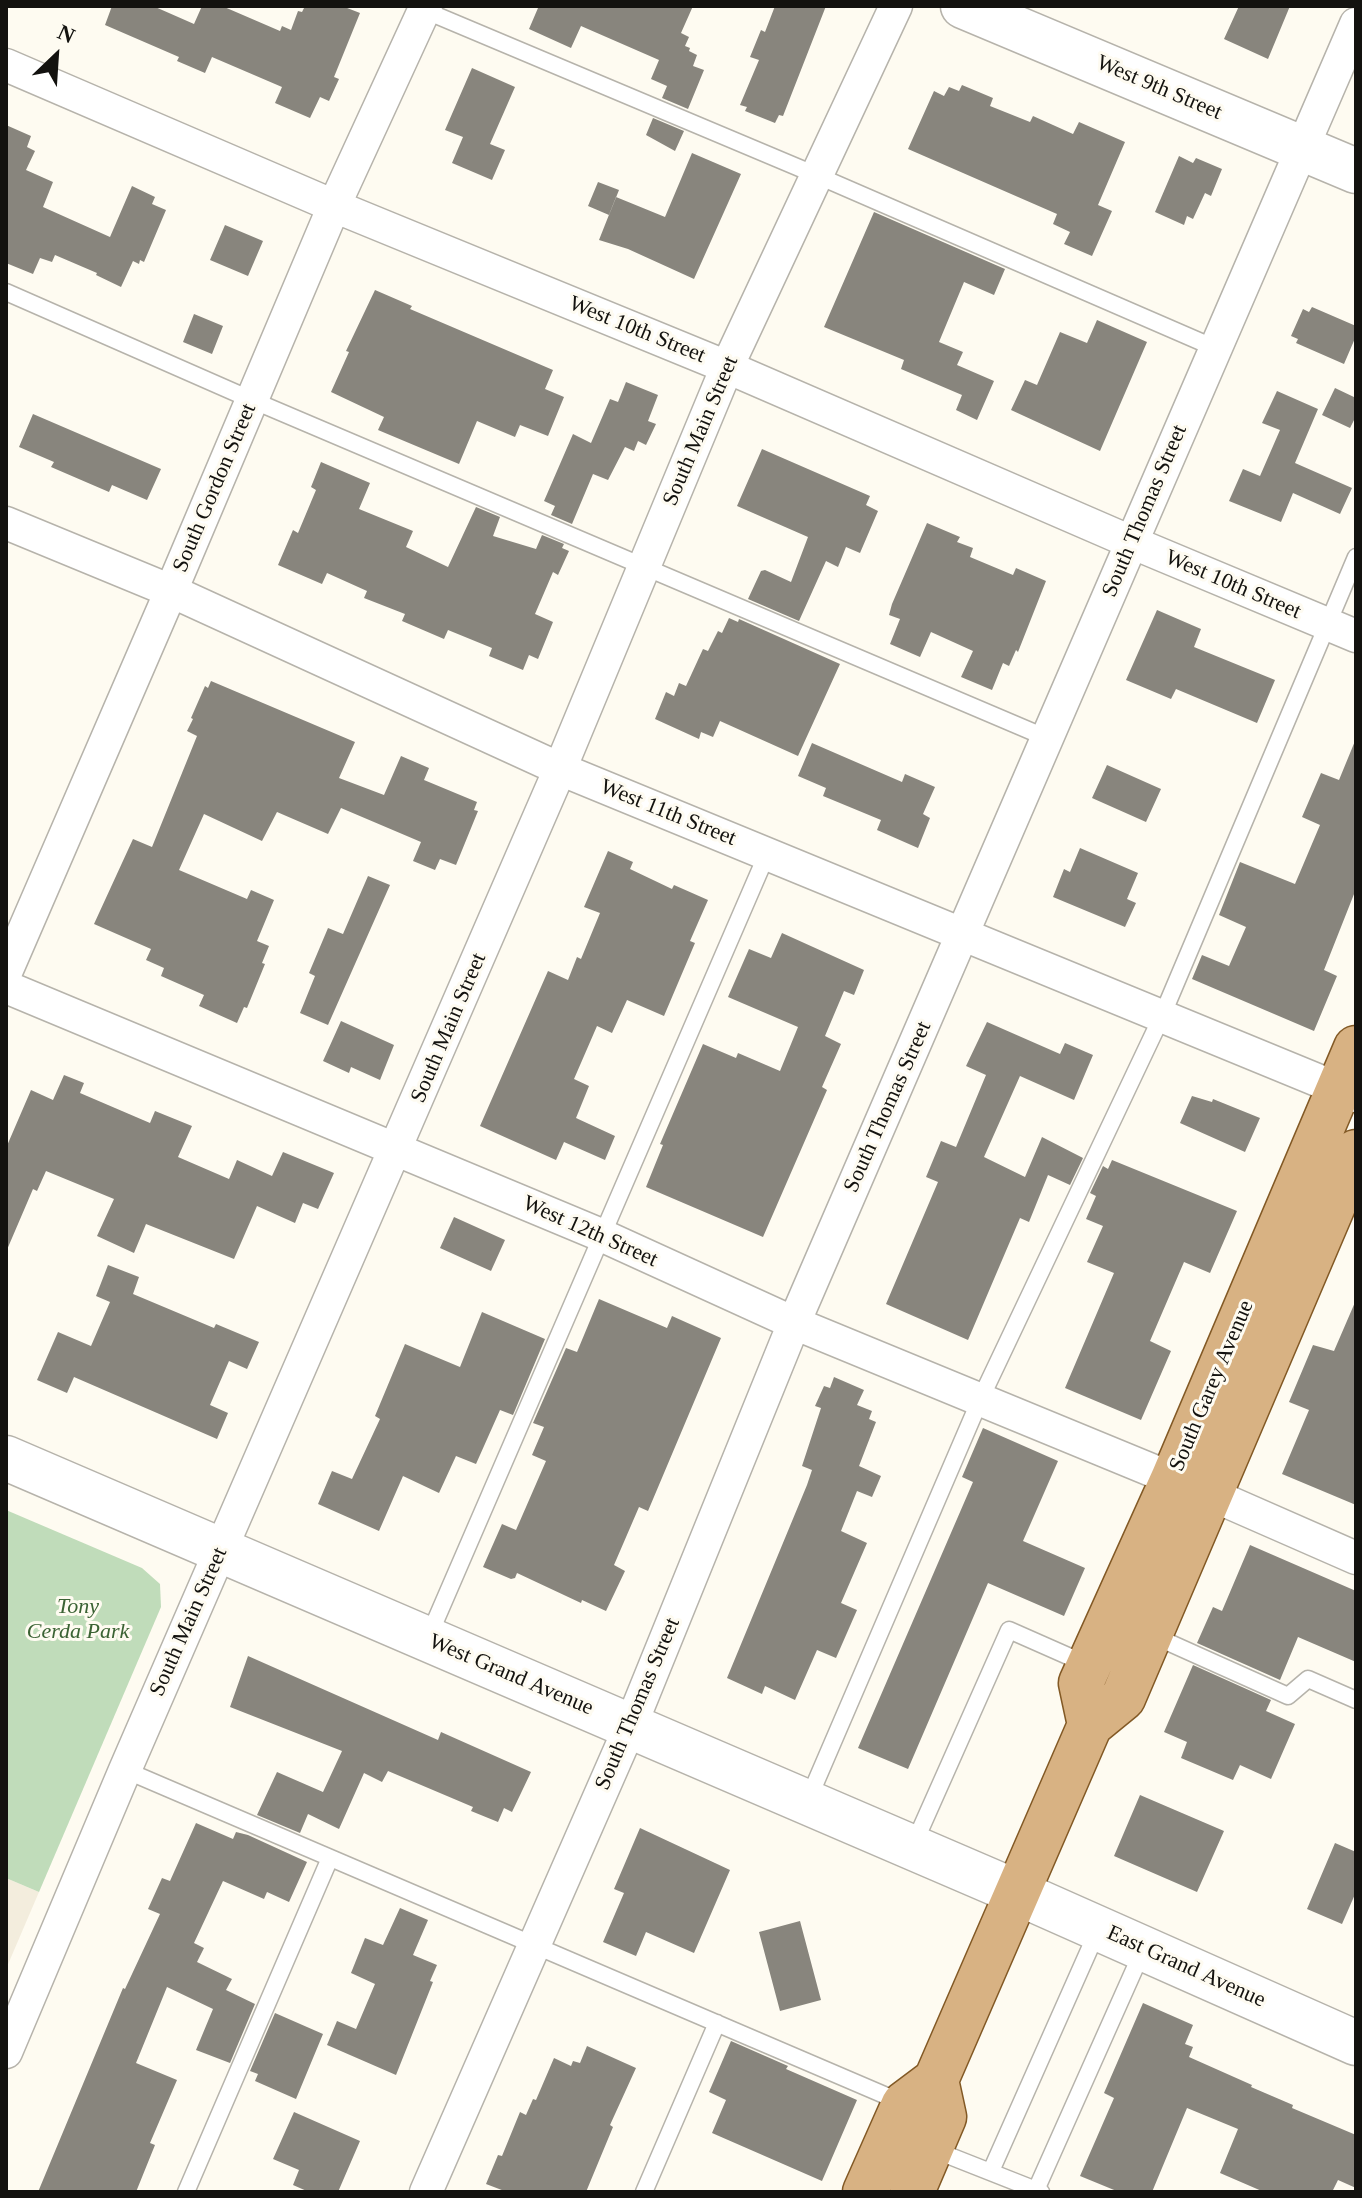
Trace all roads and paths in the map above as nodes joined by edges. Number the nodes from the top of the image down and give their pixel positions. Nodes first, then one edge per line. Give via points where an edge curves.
1 (896, 6) edge
2 (963, 6) edge
3 (422, 8) edge
4 (1356, 24) edge
5 (6, 65) edge
6 (1302, 148) junction
7 (1356, 171) edge
8 (816, 175) junction
9 (334, 206) junction
10 (6, 292) edge
11 (1215, 348) junction
12 (727, 367) junction
13 (252, 400) junction
14 (6, 523) edge
15 (1131, 542) junction
16 (1356, 557) edge
17 (645, 565) junction
18 (171, 591) junction
19 (1326, 624) junction
20 (1356, 636) edge
21 (1047, 738) junction
22 (560, 769) junction
23 (767, 854) junction
24 (963, 935) junction
25 (6, 972) edge
26 (6, 987) edge
27 (1162, 1016) junction
28 (1356, 1048) edge
29 (1347, 1092) edge
30 (396, 1148) junction
31 (1356, 1152) edge
32 (601, 1235) junction
33 (794, 1323) junction
34 (980, 1400) junction
35 (6, 1458) edge
36 (1191, 1486) junction
37 (221, 1551) junction
38 (1356, 1558) edge
39 (1150, 1635) junction
40 (428, 1639) junction
41 (1089, 1666) junction
42 (1356, 1700) edge
43 (1090, 1725) junction
44 (630, 1727) junction
45 (125, 1770) junction
46 (807, 1803) junction
47 (912, 1847) junction
48 (330, 1858) junction
49 (1016, 1892) junction
50 (1098, 1929) junction
51 (535, 1945) junction
52 (1144, 1949) junction
53 (717, 2023) junction
54 (1356, 2043) edge
55 (6, 2052) edge
56 (920, 2092) junction
57 (930, 2149) junction
58 (991, 2171) junction
59 (1038, 2191) edge
60 (186, 2192) edge
61 (426, 2192) edge
62 (644, 2192) edge
63 (865, 2192) edge
64 (912, 2192) edge

1 - 8 street, South Main Street
2 - 6 street, West 9th Street
3 - 8 lane
3 - 9 street, South Gordon Street
4 - 6 street, South Thomas Street
5 - 9 street, West 10th Street
6 - 7 street, West 9th Street
6 - 11 street, South Thomas Street
8 - 11 lane
8 - 12 street, South Main Street
9 - 12 street, West 10th Street
9 - 13 street, South Gordon Street
10 - 13 lane
11 - 15 street, South Thomas Street
12 - 15 street, West 10th Street
12 - 17 street, South Main Street
13 - 17 lane
13 - 18 street, South Gordon Street
14 - 18 street, West 11th Street
15 - 19 street, West 10th Street
15 - 21 street, South Thomas Street
16 - 19 lane
17 - 21 lane
17 - 22 street, South Main Street
18 - 22 street, West 11th Street
18 - 25 street, South Gordon Street
19 - 20 street, West 10th Street
19 - 27 lane
21 - 24 street, South Thomas Street
22 - 23 street, West 11th Street
22 - 30 street, South Main Street
23 - 24 street, West 11th Street
23 - 32 lane
24 - 27 street, West 11th Street
24 - 33 street, South Thomas Street
26 - 30 street, West 12th Street
27 - 29 street, West 11th Street
27 - 34 lane
28 - 29 main road, South Garey Avenue
29 - 36 main road, South Garey Avenue
30 - 32 street, West 12th Street
30 - 37 street, South Main Street
31 - 36 main road, South Garey Avenue
32 - 33 street, West 12th Street
32 - 40 lane
33 - 34 street, West 12th Street
33 - 44 street, South Thomas Street
34 - 36 street, West 12th Street
34 - 46 lane
35 - 37 street, West Grand Avenue
36 - 38 street, West 12th Street
36 - 39 main road, South Garey Avenue
36 - 41 main road, South Garey Avenue
37 - 40 street, West Grand Avenue
37 - 45 street, South Main Street
39 - 42 lane via 1288,1696 1308,1679
39 - 43 main road, South Garey Avenue via 1123,1698
40 - 44 street, West Grand Avenue
41 - 43 main road, South Garey Avenue via 1081,1683
41 - 47 lane via 1009,1630
43 - 49 main road, South Garey Avenue
44 - 46 street, West Grand Avenue
44 - 51 street, South Thomas Street
45 - 48 lane
45 - 55 street, South Main Street
46 - 47 street, West Grand Avenue
47 - 49 street, West Grand Avenue
48 - 51 lane
48 - 60 lane
49 - 50 street, East Grand Avenue
49 - 56 main road, South Garey Avenue
50 - 52 street, East Grand Avenue
50 - 58 lane
51 - 53 lane
51 - 61 street, South Thomas Street
52 - 54 street, East Grand Avenue
52 - 59 lane
53 - 56 lane
53 - 62 lane
56 - 57 main road via 944,2117
56 - 63 main road, South Garey Avenue
57 - 58 lane
57 - 64 main road
58 - 59 lane

